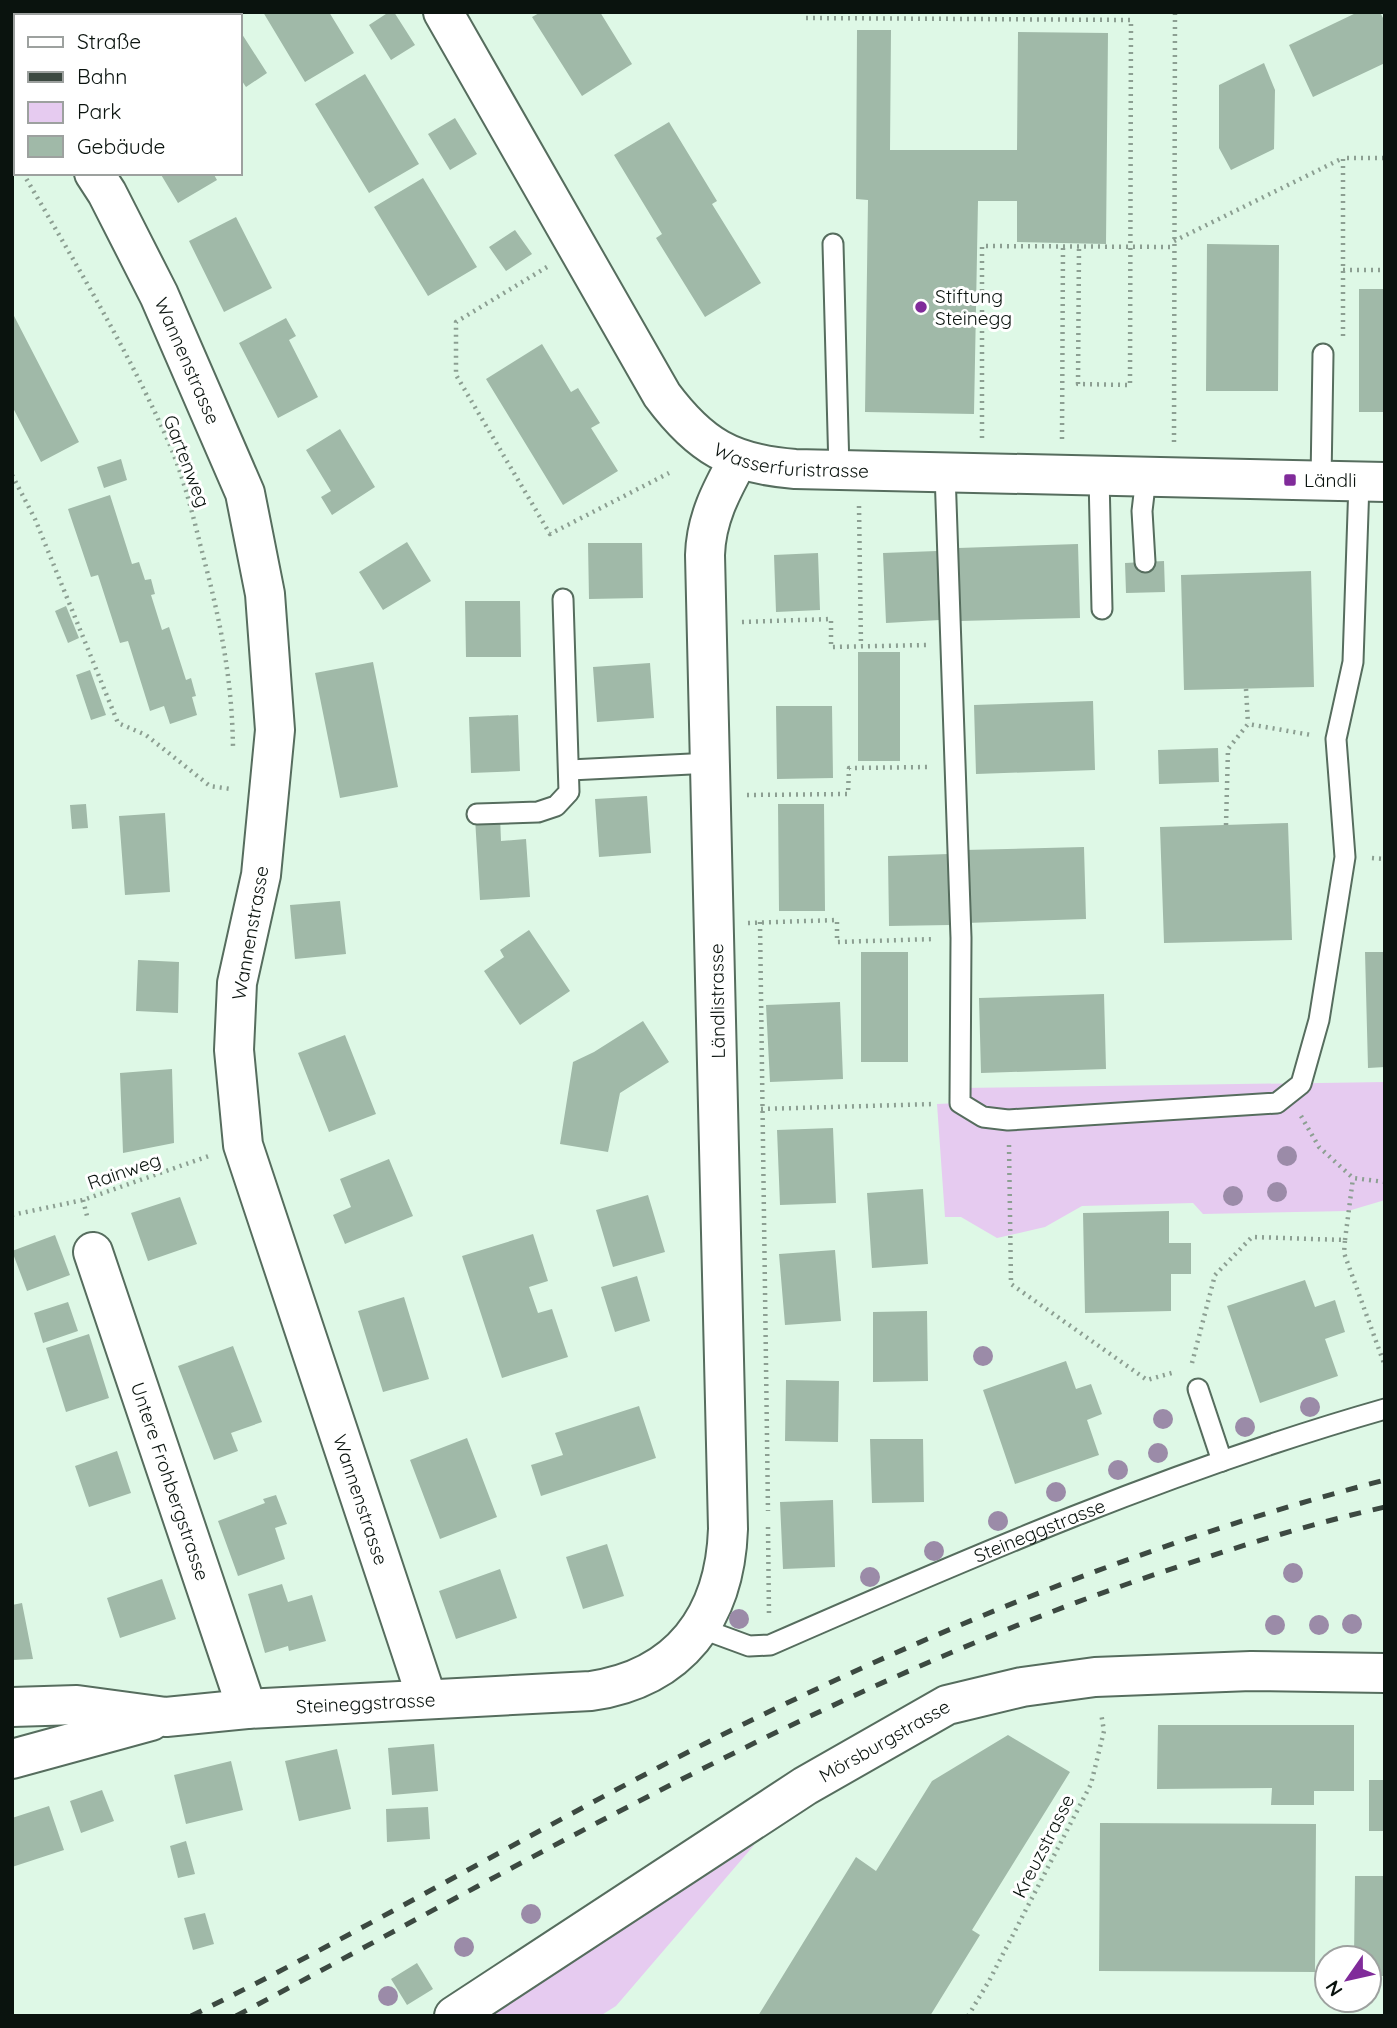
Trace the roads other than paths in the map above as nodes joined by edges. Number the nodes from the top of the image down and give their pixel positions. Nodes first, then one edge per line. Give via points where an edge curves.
1 (443, 12) edge
2 (95, 175) edge
3 (833, 244) dead end
4 (1323, 354) dead end
5 (738, 460) junction
6 (849, 470) junction
7 (963, 472) junction
8 (1099, 475) junction
9 (1160, 477) junction
10 (1321, 481) junction
11 (1372, 482) edge
12 (1145, 562) dead end
13 (563, 599) dead end
14 (1102, 610) dead end
15 (570, 770) junction
16 (712, 779) junction
17 (477, 814) dead end
18 (93, 1252) dead end
19 (1198, 1389) road end
20 (1385, 1409) edge
21 (1222, 1461) junction
22 (727, 1549) joint
23 (700, 1629) junction
24 (1385, 1673) edge
25 (427, 1699) junction
26 (12, 1707) edge
27 (247, 1709) junction
28 (166, 1717) junction
29 (12, 1759) edge
30 (454, 2016) edge

1 - 5 street, Wasserfuristrasse via 662,395 695,432
2 - 25 street, Wannenstrasse via 159,295 245,493 265,594 275,730 261,875 237,983 234,1050 243,1145
3 - 6 lane
4 - 10 lane
5 - 6 street, Wasserfuristrasse via 771,467
5 - 16 street, Ländlistrasse via 708,524 705,555
6 - 7 street, Wasserfuristrasse
7 - 8 street, Wasserfuristrasse
7 - 11 lane via 951,644 961,938 960,1103 983,1117 1008,1120 1277,1103 1301,1084 1319,1020 1345,857 1336,739 1353,662
8 - 9 street, Wasserfuristrasse
8 - 14 lane
9 - 10 street, Wasserfuristrasse
9 - 12 lane via 1142,511
10 - 11 street, Wasserfuristrasse
13 - 15 lane
15 - 16 lane
15 - 17 lane via 569,792 556,806 538,812
16 - 22 street, Ländlistrasse
18 - 27 street, Untere Frohbergstrasse
19 - 21 lane
20 - 21 lane, Steineggstrasse
21 - 23 lane, Steineggstrasse via 1051,1524 770,1645 749,1646
22 - 23 street, Steineggstrasse via 716,1599
23 - 25 street, Steineggstrasse via 658,1669 608,1688
24 - 30 street, Mörsburgstrasse via 1251,1671 1095,1677 1022,1687 947,1705 805,1786
25 - 27 street, Steineggstrasse
26 - 28 street, Steineggstrasse via 77,1706
27 - 28 street, Steineggstrasse
28 - 29 street

